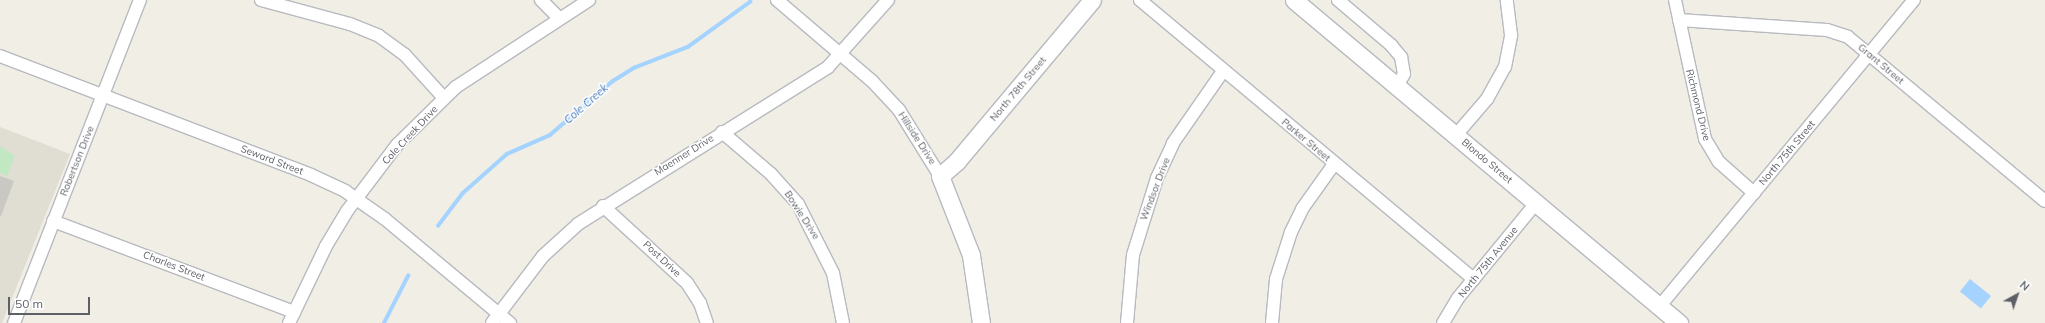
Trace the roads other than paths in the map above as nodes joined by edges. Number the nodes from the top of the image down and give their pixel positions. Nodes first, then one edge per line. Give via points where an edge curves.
1 (140, 0) edge
2 (261, 0) edge
3 (541, 0) edge
4 (589, 0) edge
5 (777, 0) edge
6 (888, 0) edge
7 (1092, 0) edge
8 (1140, 0) edge
9 (1294, 0) edge
10 (1338, 0) edge
11 (1507, 0) edge
12 (1675, 0) edge
13 (1914, 0) edge
14 (559, 18) junction
15 (1679, 20) junction
16 (842, 53) junction
17 (1870, 54) junction
18 (0, 56) edge
19 (1223, 70) junction
20 (1397, 86) junction
21 (104, 95) junction
22 (444, 98) junction
23 (722, 132) junction
24 (1456, 135) junction
25 (1334, 164) junction
26 (940, 176) junction
27 (1754, 193) junction
28 (356, 198) junction
29 (2045, 201) edge
30 (1536, 203) junction
31 (603, 206) junction
32 (53, 221) junction
33 (1474, 279) junction
34 (1660, 307) junction
35 (294, 312) junction
36 (495, 318) edge
37 (14, 323) edge
38 (289, 323) edge
39 (510, 323) edge
40 (707, 323) edge
41 (843, 323) edge
42 (981, 323) edge
43 (1127, 323) edge
44 (1272, 323) edge
45 (1443, 323) edge
46 (1679, 323) edge

1 - 21 street, Robertson Drive
2 - 22 street via 350,24 378,36 410,60
3 - 14 street
4 - 14 street, Cole Creek Drive
5 - 16 street, Hillside Drive
6 - 16 street, Maenner Drive
7 - 26 main road, North 78th Street via 957,161
8 - 19 street, Parker Street
9 - 20 main road, Blondo Street
10 - 20 street via 1391,45 1401,57 1404,74
11 - 24 street via 1511,35 1505,67 1487,99
12 - 15 street, Richmond Drive
13 - 17 street, North 75th Street
14 - 22 street, Cole Creek Drive via 484,66
15 - 17 street, Grant Street via 1827,30 1848,38
15 - 27 street, Richmond Drive via 1705,139 1719,162
16 - 23 street, Maenner Drive via 828,67
16 - 26 street, Hillside Drive via 899,110
17 - 27 street, North 75th Street
17 - 29 street, Grant Street
18 - 21 street, Seward Street
19 - 25 street, Parker Street
19 - 43 street, Windsor Drive via 1173,143 1157,178 1133,255
20 - 24 main road, Blondo Street
21 - 28 street, Seward Street via 311,175
21 - 32 street, Robertson Drive
22 - 28 street, Cole Creek Drive via 397,145
23 - 31 street, Maenner Drive
23 - 41 street, Bowie Drive via 771,174 798,204 833,273
24 - 30 main road, Blondo Street
25 - 33 street, Parker Street
25 - 44 street via 1302,209 1291,232 1276,280
26 - 42 main road, Hillside Drive via 971,255
27 - 34 street, North 75th Street
28 - 35 street, Cole Creek Drive via 326,246
28 - 36 street, Seward Street
30 - 33 street, North 75th Avenue
30 - 34 main road, Blondo Street
31 - 36 street, Maenner Drive via 542,256
31 - 40 street, Post Drive via 687,283 700,303
32 - 35 street, Charles Street
32 - 37 street, Robertson Drive
33 - 45 street, North 75th Avenue
34 - 46 main road, Blondo Street
35 - 38 street, Cole Creek Drive
36 - 39 street, Seward Street

